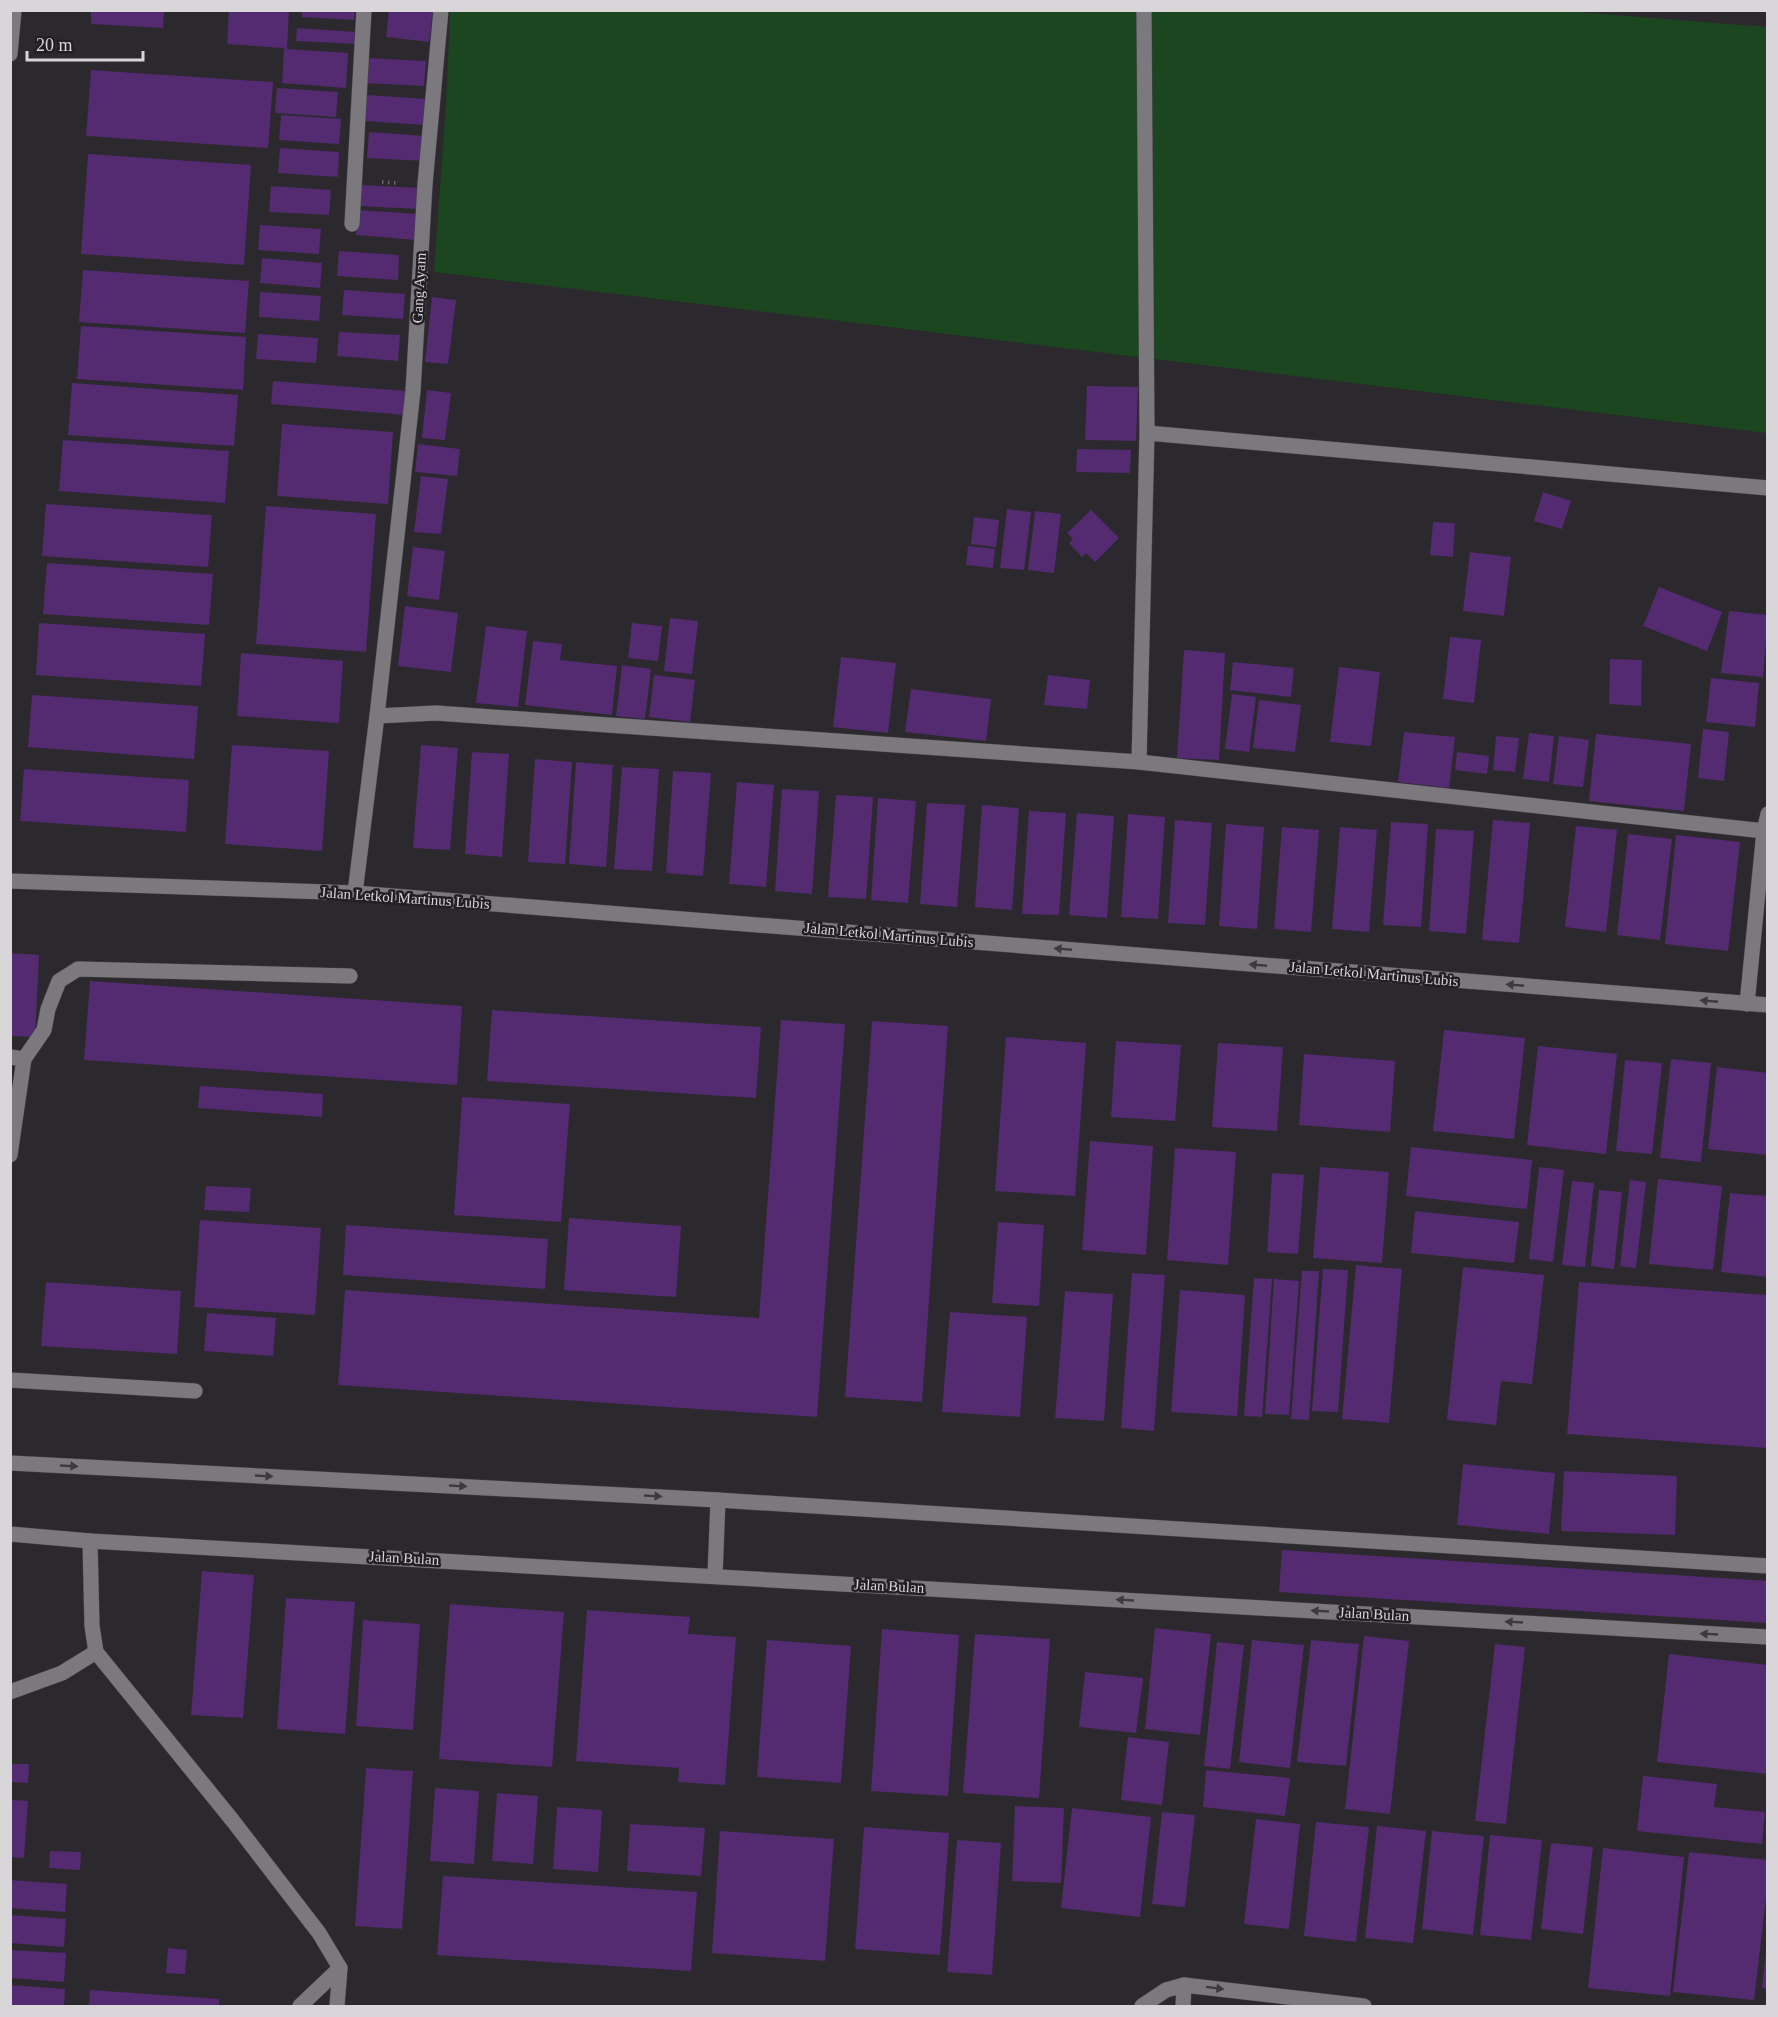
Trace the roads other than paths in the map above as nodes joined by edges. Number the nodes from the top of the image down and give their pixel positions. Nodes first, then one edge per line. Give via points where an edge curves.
1 (14, 10) edge
2 (364, 10) edge
3 (441, 10) edge
4 (1144, 10) edge
5 (10, 54) edge
6 (352, 224) dead end
7 (1147, 432) junction
8 (1767, 488) edge
9 (377, 716) junction
10 (1139, 762) junction
11 (1767, 814) edge
12 (1764, 831) junction
13 (10, 881) edge
14 (355, 893) junction
15 (350, 976) dead end
16 (1747, 1004) junction
17 (1767, 1005) edge
18 (17, 1058) edge
19 (10, 1155) edge
20 (10, 1380) edge
21 (195, 1391) dead end
22 (10, 1463) edge
23 (718, 1500) junction
24 (10, 1534) edge
25 (90, 1541) junction
26 (1767, 1566) edge
27 (715, 1576) junction
28 (1767, 1637) edge
29 (96, 1652) junction
30 (10, 1692) edge
31 (340, 1968) junction
32 (1184, 1985) junction
33 (300, 2007) edge
34 (337, 2007) edge
35 (1142, 2007) edge
36 (1183, 2007) edge
37 (1364, 2007) edge

1 - 5 street
2 - 6 street
3 - 9 street, Gang Ayam via 425,184 413,391
4 - 7 street
7 - 8 street
7 - 10 street
9 - 10 street via 436,713
9 - 14 street, Gang Ayam
10 - 12 street
11 - 12 street
12 - 16 street
13 - 14 street, Jalan Letkol Martinus Lubis
16 -> 14 street, Jalan Letkol Martinus Lubis
15 - 18 street via 78,969 59,981 44,1030
16 - 17 street, Jalan Letkol Martinus Lubis
18 - 19 street
20 - 21 street
22 -> 23 street
23 - 26 street
23 - 27 street
24 - 25 street, Jalan Bulan
25 - 27 street, Jalan Bulan
25 - 29 street
28 -> 27 street, Jalan Bulan
29 - 30 street via 62,1674
29 - 31 street via 248,1840 319,1933
31 - 33 street
31 - 34 street
32 - 35 street via 1166,1990
32 - 36 street
32 -> 37 street

